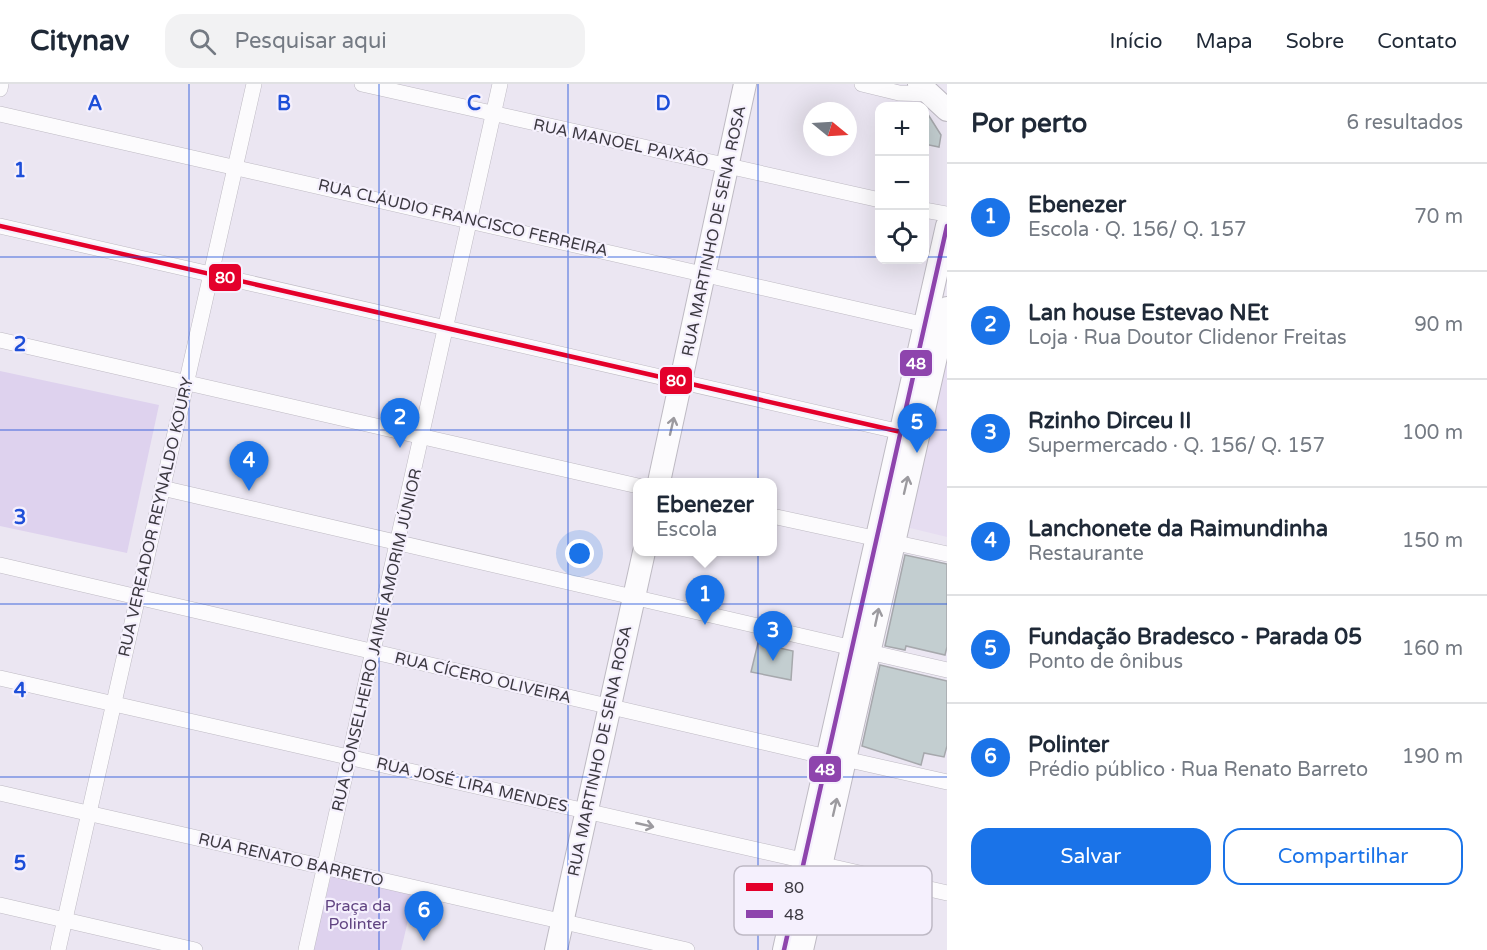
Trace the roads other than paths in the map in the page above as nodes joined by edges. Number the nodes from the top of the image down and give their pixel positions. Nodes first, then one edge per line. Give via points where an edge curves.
1 (1, 84) edge
2 (254, 84) edge
3 (362, 84) edge
4 (500, 84) edge
5 (745, 84) edge
6 (862, 84) edge
7 (0, 89) edge
8 (924, 89) edge
9 (947, 110) edge
10 (0, 114) edge
11 (493, 115) junction
12 (235, 166) junction
13 (727, 166) junction
14 (875, 199) edge
15 (929, 211) edge
16 (947, 214) edge
17 (470, 221) junction
18 (0, 226) edge
19 (947, 226) edge
20 (211, 274) junction
21 (706, 274) junction
22 (947, 308) edge
23 (926, 325) junction
24 (447, 328) junction
25 (0, 340) edge
26 (186, 382) junction
27 (682, 382) junction
28 (901, 432) junction
29 (422, 437) junction
30 (660, 478) edge
31 (633, 485) edge
32 (162, 488) junction
33 (777, 517) edge
34 (885, 540) junction
35 (398, 544) junction
36 (947, 554) edge
37 (643, 556) edge
38 (0, 565) edge
39 (138, 596) junction
40 (634, 596) junction
41 (861, 650) junction
42 (372, 653) junction
43 (947, 670) edge
44 (0, 678) edge
45 (113, 704) junction
46 (609, 707) junction
47 (351, 758) junction
48 (836, 758) junction
49 (947, 782) edge
50 (0, 793) edge
51 (588, 812) junction
52 (89, 814) junction
53 (812, 863) junction
54 (811, 866) edge
55 (812, 866) edge
56 (826, 866) edge
57 (326, 868) junction
58 (932, 890) edge
59 (947, 893) edge
60 (0, 905) edge
61 (64, 920) junction
62 (562, 922) junction
63 (789, 935) edge
64 (804, 935) edge
65 (58, 950) edge
66 (195, 950) edge
67 (306, 950) edge
68 (556, 950) edge
69 (687, 950) edge
70 (784, 950) edge
71 (802, 950) edge

1 - 7 street
2 - 12 street, RUA VEREADOR REYNALDO KOURY
3 - 11 street, RUA MANOEL PAIXÃO
4 - 11 street, RUA CONSELHEIRO JAIME AMORIM JÚNIOR
5 - 13 main road, RUA MARTINHO DE SENA ROSA
6 - 8 street via 899,93
8 - 9 main road
10 - 12 street, RUA CLÁUDIO FRANCISCO FERREIRA
11 - 13 street, RUA MANOEL PAIXÃO
11 - 17 street, RUA CONSELHEIRO JAIME AMORIM JÚNIOR
12 - 17 street, RUA CLÁUDIO FRANCISCO FERREIRA
12 - 20 street, RUA VEREADOR REYNALDO KOURY
13 - 14 street, RUA MANOEL PAIXÃO
13 - 21 main road, RUA MARTINHO DE SENA ROSA
15 - 16 street
17 - 21 street, RUA CLÁUDIO FRANCISCO FERREIRA
17 - 24 street, RUA CONSELHEIRO JAIME AMORIM JÚNIOR
18 - 20 street
19 - 23 main road
20 - 24 street
20 - 26 street, RUA VEREADOR REYNALDO KOURY
21 - 23 street, RUA CLÁUDIO FRANCISCO FERREIRA
21 - 27 main road, RUA MARTINHO DE SENA ROSA
34 -> 22 main road
23 - 28 main road
24 - 27 street
24 - 29 street, RUA CONSELHEIRO JAIME AMORIM JÚNIOR
25 - 26 street
26 - 29 street
26 - 32 street, RUA VEREADOR REYNALDO KOURY
27 - 28 street
30 -> 27 main road, RUA MARTINHO DE SENA ROSA
28 - 34 main road
29 - 31 street
29 - 35 street, RUA CONSELHEIRO JAIME AMORIM JÚNIOR
32 - 35 street
32 - 39 street, RUA VEREADOR REYNALDO KOURY
33 - 34 street
34 - 36 street
34 - 41 main road
35 - 40 street
35 - 42 street, RUA CONSELHEIRO JAIME AMORIM JÚNIOR
37 - 40 main road, RUA MARTINHO DE SENA ROSA
38 - 39 street, RUA CÍCERO OLIVEIRA
39 - 42 street, RUA CÍCERO OLIVEIRA
39 - 45 street, RUA VEREADOR REYNALDO KOURY
40 - 41 street
40 - 46 main road, RUA MARTINHO DE SENA ROSA
41 - 43 street
41 - 48 main road
42 - 46 street, RUA CÍCERO OLIVEIRA
42 - 47 street, RUA CONSELHEIRO JAIME AMORIM JÚNIOR
44 - 45 street, RUA JOSÉ LIRA MENDES
45 - 47 street, RUA JOSÉ LIRA MENDES
45 - 52 street, RUA VEREADOR REYNALDO KOURY
46 - 48 street, RUA CÍCERO OLIVEIRA
46 - 51 main road, RUA MARTINHO DE SENA ROSA
47 - 51 street, RUA JOSÉ LIRA MENDES
47 - 57 street, RUA CONSELHEIRO JAIME AMORIM JÚNIOR
48 - 49 street, RUA CÍCERO OLIVEIRA
48 - 53 main road
50 - 52 street, RUA RENATO BARRETO
51 -> 53 street, RUA JOSÉ LIRA MENDES
51 - 62 main road, RUA MARTINHO DE SENA ROSA
52 - 57 street, RUA RENATO BARRETO
52 - 61 street, RUA VEREADOR REYNALDO KOURY
53 - 54 main road
53 - 55 main road
53 - 56 street, RUA JOSÉ LIRA MENDES
57 - 62 street, RUA RENATO BARRETO
57 - 67 street, RUA CONSELHEIRO JAIME AMORIM JÚNIOR
58 - 59 street, RUA JOSÉ LIRA MENDES
60 - 61 street
61 - 65 street, RUA VEREADOR REYNALDO KOURY
61 - 66 street
62 - 68 main road, RUA MARTINHO DE SENA ROSA
62 - 69 street, RUA RENATO BARRETO
63 - 70 main road
64 - 71 main road

